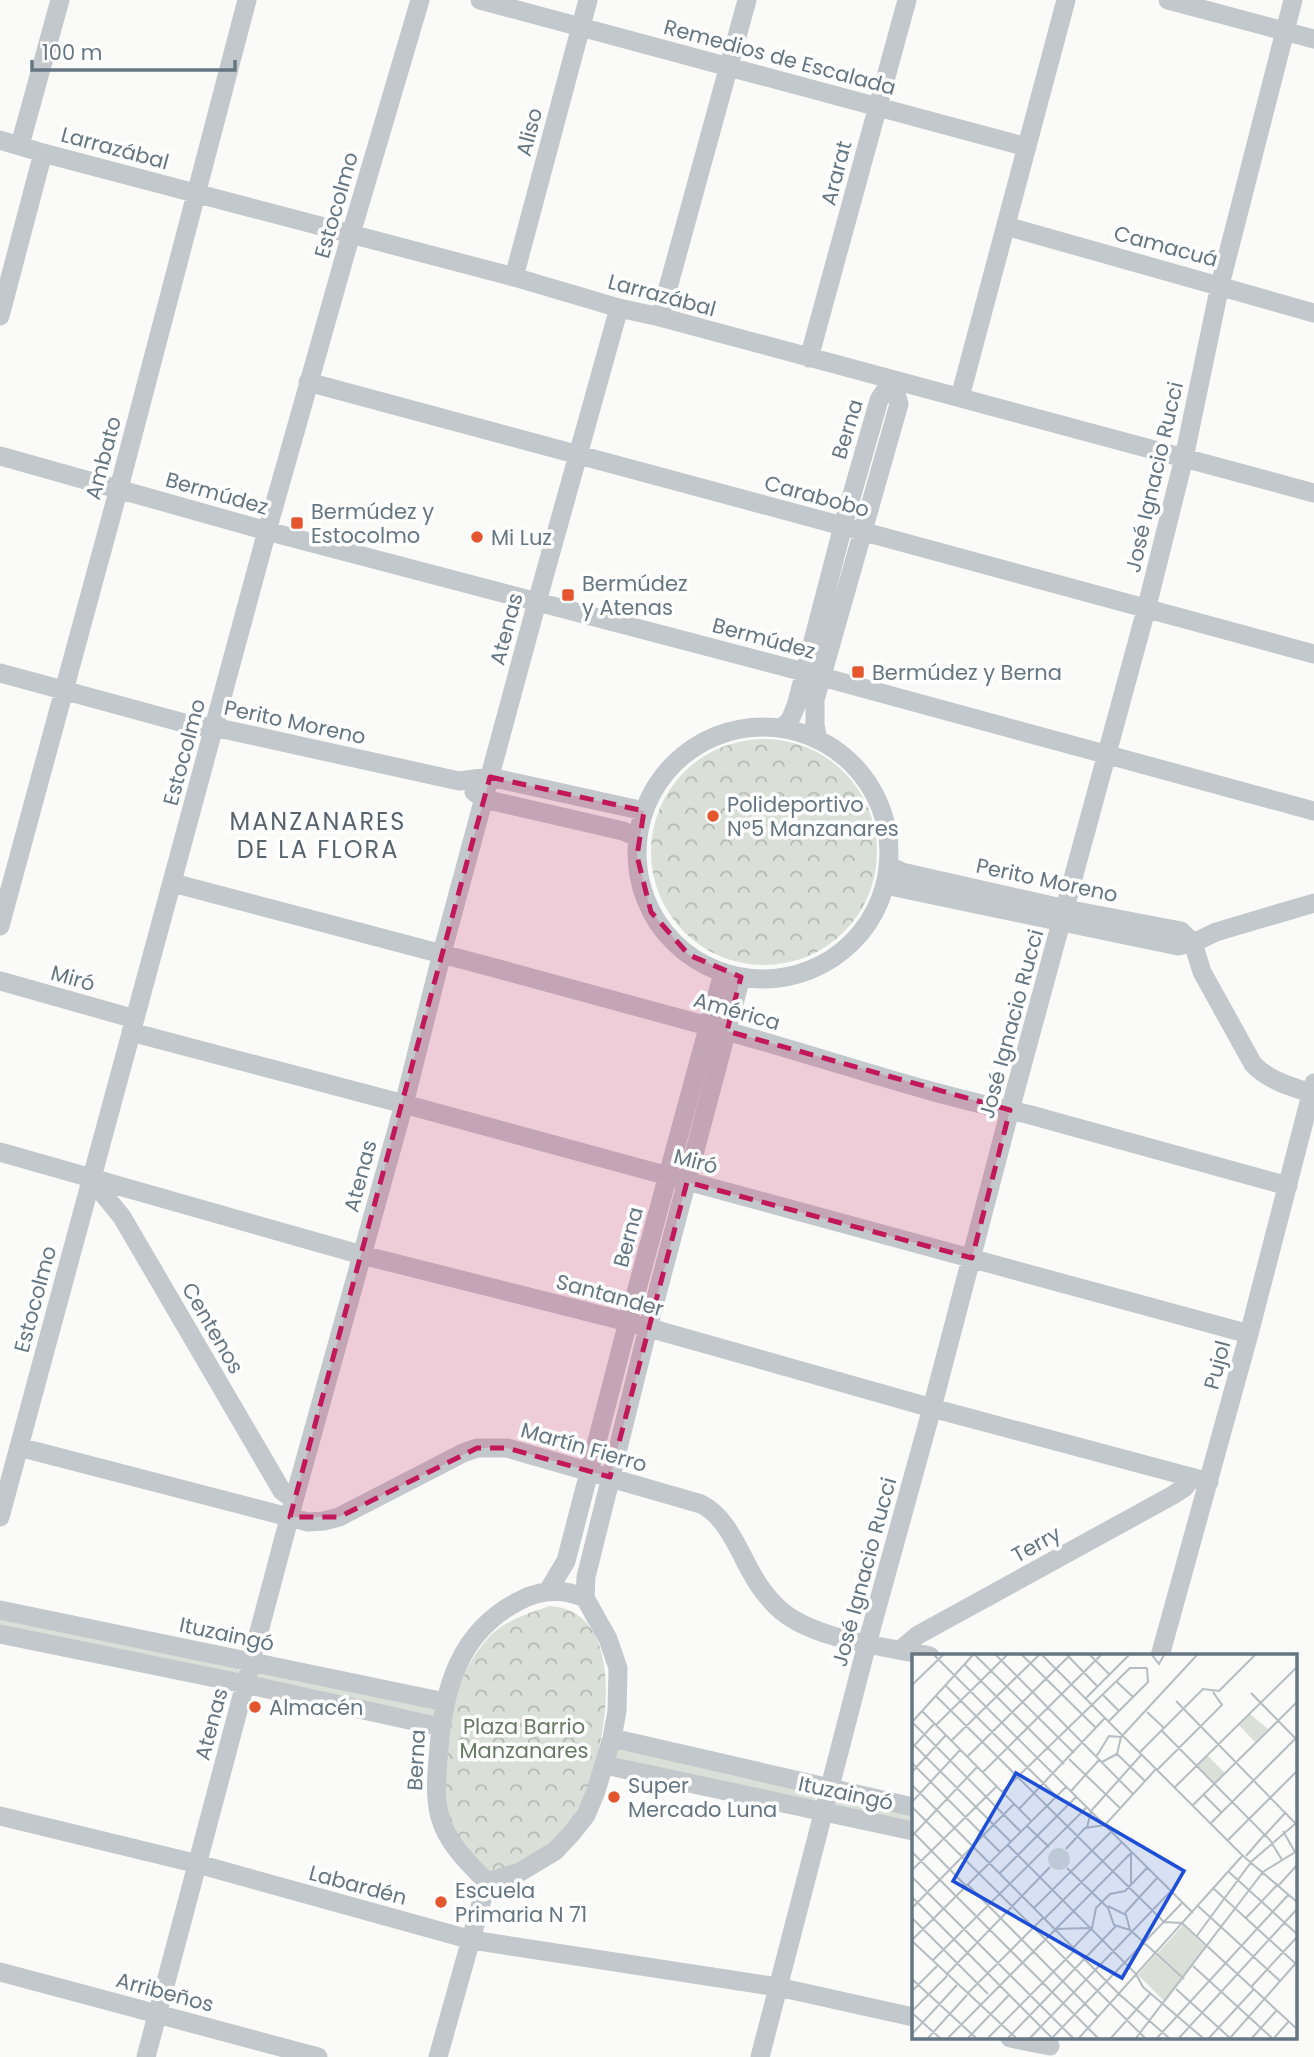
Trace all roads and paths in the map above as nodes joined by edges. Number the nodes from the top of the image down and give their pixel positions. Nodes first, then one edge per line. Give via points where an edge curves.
1 (60, 0) edge
2 (247, 0) edge
3 (420, 0) edge
4 (480, 0) edge
5 (588, 0) edge
6 (747, 0) edge
7 (907, 0) edge
8 (1066, 0) edge
9 (1168, 0) edge
10 (1293, 0) edge
11 (581, 27) junction
12 (1284, 31) junction
13 (1314, 39) edge
14 (729, 67) junction
15 (878, 107) junction
16 (0, 140) edge
17 (20, 145) junction
18 (1027, 147) junction
19 (43, 153) junction
20 (197, 193) junction
21 (1006, 226) junction
22 (351, 234) junction
23 (514, 277) junction
24 (1220, 285) junction
25 (619, 308) junction
26 (1314, 313) edge
27 (0, 316) edge
28 (660, 317) junction
29 (809, 358) junction
30 (892, 380) junction
31 (308, 382) junction
32 (960, 397) junction
33 (0, 456) edge
34 (577, 457) junction
35 (1184, 458) junction
36 (119, 488) junction
37 (1314, 493) edge
38 (843, 526) junction
39 (267, 531) junction
40 (862, 531) junction
41 (537, 602) junction
42 (1146, 610) junction
43 (1314, 654) edge
44 (0, 673) edge
45 (813, 675) junction
46 (64, 690) junction
47 (214, 727) junction
48 (782, 728) junction
49 (818, 740) junction
50 (1106, 754) junction
51 (490, 777) junction
52 (459, 781) junction
53 (484, 799) junction
54 (644, 811) junction
55 (1314, 811) edge
56 (638, 837) junction
57 (888, 865) junction
58 (173, 883) junction
59 (885, 885) junction
60 (1314, 903) edge
61 (1064, 916) junction
62 (0, 926) edge
63 (1193, 943) junction
64 (442, 953) junction
65 (732, 975) junction
66 (0, 981) edge
67 (133, 1025) junction
68 (718, 1029) junction
69 (1313, 1090) edge
70 (404, 1104) junction
71 (1010, 1110) junction
72 (0, 1152) edge
73 (91, 1179) junction
74 (678, 1179) junction
75 (1288, 1186) junction
76 (131, 1191) junction
77 (121, 1215) junction
78 (362, 1255) junction
79 (972, 1258) junction
80 (628, 1322) junction
81 (648, 1328) junction
82 (1250, 1334) junction
83 (932, 1408) junction
84 (19, 1447) junction
85 (589, 1471) junction
86 (610, 1477) junction
87 (1200, 1479) junction
88 (4, 1482) edge
89 (292, 1509) junction
90 (0, 1517) edge
91 (548, 1591) junction
92 (585, 1598) junction
93 (0, 1609) edge
94 (0, 1634) edge
95 (867, 1644) junction
96 (900, 1650) junction
97 (920, 1654) edge
98 (1160, 1654) edge
99 (251, 1662) junction
100 (245, 1684) junction
101 (445, 1702) junction
102 (441, 1727) junction
103 (612, 1738) junction
104 (605, 1765) junction
105 (830, 1788) junction
106 (912, 1807) edge
107 (824, 1812) junction
108 (0, 1816) edge
109 (912, 1831) edge
110 (198, 1864) junction
111 (487, 1882) junction
112 (472, 1940) junction
113 (0, 1972) edge
114 (778, 1987) junction
115 (159, 2014) junction
116 (912, 2017) edge
117 (1014, 2039) edge
118 (1050, 2047) edge
119 (146, 2057) edge
120 (318, 2057) edge
121 (438, 2057) edge
122 (760, 2057) edge

1 - 17 street
2 - 20 street, Ambato
3 - 22 street, Estocolmo
4 - 11 street, Remedios de Escalada
5 - 11 street, Aliso
6 - 14 street
7 - 15 street, Ararat
8 - 18 street
9 - 12 street
10 - 12 street, José Ignacio Rucci
11 - 14 street, Remedios de Escalada
11 - 23 street, Aliso
12 - 13 street
12 - 24 street, José Ignacio Rucci
14 - 15 street, Remedios de Escalada
14 - 28 street
15 - 18 street, Remedios de Escalada
15 - 29 street, Ararat
16 - 17 street, Larrazábal
17 - 19 street, Larrazábal
18 - 21 street
19 - 20 street, Larrazábal
19 - 27 street
20 - 22 street, Larrazábal
20 - 36 street, Ambato
21 - 24 street, Camacuá
21 - 32 street
22 - 23 street, Larrazábal
22 - 31 street, Estocolmo
23 - 25 street, Larrazábal
24 - 26 street, Camacuá
24 - 35 street, José Ignacio Rucci
25 - 28 street, Larrazábal
25 - 34 street, Atenas
28 - 29 street, Larrazábal
29 - 30 street, Larrazábal
30 - 32 street, Larrazábal
30 - 38 street, Berna via 878,400
30 - 40 street, Berna via 899,404
31 - 34 street, Carabobo
31 - 39 street, Estocolmo
32 - 35 street, Larrazábal
33 - 36 street, Bermúdez
34 - 38 street, Carabobo
34 - 41 street, Atenas
35 - 37 street, Larrazábal
35 - 42 street, José Ignacio Rucci
36 - 39 street, Bermúdez
36 - 46 street, Ambato
38 - 40 street, Carabobo
38 - 45 street, Berna
39 - 41 street, Bermúdez
39 - 47 street, Estocolmo
40 - 42 street, Carabobo
40 - 45 street, Berna
41 - 45 street, Bermúdez
41 - 51 street, Atenas
42 - 43 street, Carabobo
42 - 50 street, José Ignacio Rucci
44 - 46 street, Perito Moreno
45 - 48 street, Berna
45 - 49 street, Berna
45 - 50 street, Bermúdez
46 - 47 street, Perito Moreno via 195,726
46 - 62 street, Ambato
47 - 52 street, Perito Moreno
47 - 58 street, Estocolmo
48 - 49 street
48 - 54 street via 744,728 698,745 662,777
49 - 57 street via 849,762 872,791 886,827
50 - 55 street, Bermúdez
50 - 61 street, José Ignacio Rucci
51 - 52 street, Perito Moreno
51 - 53 street, Atenas
51 - 54 street, Perito Moreno
52 - 53 street, Perito Moreno
53 - 56 street, Perito Moreno
53 - 64 street, Atenas
54 - 56 street
56 - 65 street via 644,894 662,928 689,955
57 - 59 street
57 - 61 street, Perito Moreno
58 - 64 street, América
58 - 67 street, Estocolmo
59 - 61 street, Perito Moreno
59 - 65 street via 859,935 831,959 778,978
60 - 63 street
61 - 63 street, Perito Moreno via 1181,932
61 - 71 street, José Ignacio Rucci
63 - 69 street via 1202,972 1253,1064 1276,1080
64 - 68 street, América
64 - 70 street, Atenas
65 - 68 street, Berna
66 - 67 street, Miró
67 - 70 street, Miró
67 - 73 street, Estocolmo
68 - 71 street, América
68 - 74 street, Berna
69 - 75 street, Pujol
70 - 74 street, Miró
70 - 78 street, Atenas
71 - 75 street, América
71 - 79 street, José Ignacio Rucci
72 - 73 street, Santander
73 - 76 street, Santander
73 - 77 street, Centenos
73 - 84 street, Estocolmo
74 - 79 street, Miró
74 - 80 street, Berna
74 - 81 street, Berna
75 - 82 street, Pujol
76 - 77 street via 122,1202
76 - 78 street, Santander
77 - 89 street, Centenos
78 - 80 street, Santander
78 - 89 street, Atenas
79 - 82 street, Miró
79 - 83 street, José Ignacio Rucci
80 - 81 street, Santander
80 - 85 street, Berna
81 - 83 street, Santander
81 - 86 street, Berna
82 - 87 street, Pujol
83 - 87 street, Santander
83 - 95 street, José Ignacio Rucci
84 - 88 street, Estocolmo
84 - 89 street, Martín Fierro
85 - 86 street, Martín Fierro
85 - 89 street, Martín Fierro via 507,1448 477,1448 339,1517 308,1521
85 - 91 street, Berna via 566,1561
86 - 92 street, Berna
86 - 95 street, Martín Fierro via 711,1508 778,1607 804,1625
87 - 96 street, Terry via 918,1635
87 - 98 street, Pujol
88 - 90 street, Estocolmo
89 - 99 street, Atenas
91 - 92 street, Berna via 562,1590
91 - 101 street, Berna via 507,1607 481,1628 459,1662
92 - 103 street via 618,1668
93 - 99 street, Ituzaingó
94 - 100 street
95 - 96 street, Martín Fierro
95 - 105 street, José Ignacio Rucci
96 - 97 street, Martín Fierro
99 - 100 street, Atenas
99 - 101 street, Ituzaingó
100 - 102 street
100 - 110 street, Atenas
101 - 102 street, Berna
102 - 111 street, Berna via 436,1781 441,1820 468,1863
103 - 104 street
103 - 105 street, Ituzaingó
104 - 107 street, Ituzaingó
104 - 111 street via 586,1815 555,1851 520,1872
105 - 106 street, Ituzaingó
105 - 107 street, José Ignacio Rucci
107 - 109 street, Ituzaingó
107 - 114 street, José Ignacio Rucci
108 - 110 street, Labardén
110 - 112 street, Labardén
110 - 115 street, Atenas
111 - 112 street
112 - 114 street, Labardén
112 - 121 street
113 - 115 street, Arribeños
114 - 116 street, Labardén
114 - 122 street, José Ignacio Rucci
115 - 119 street, Atenas
115 - 120 street, Arribeños
117 - 118 street

